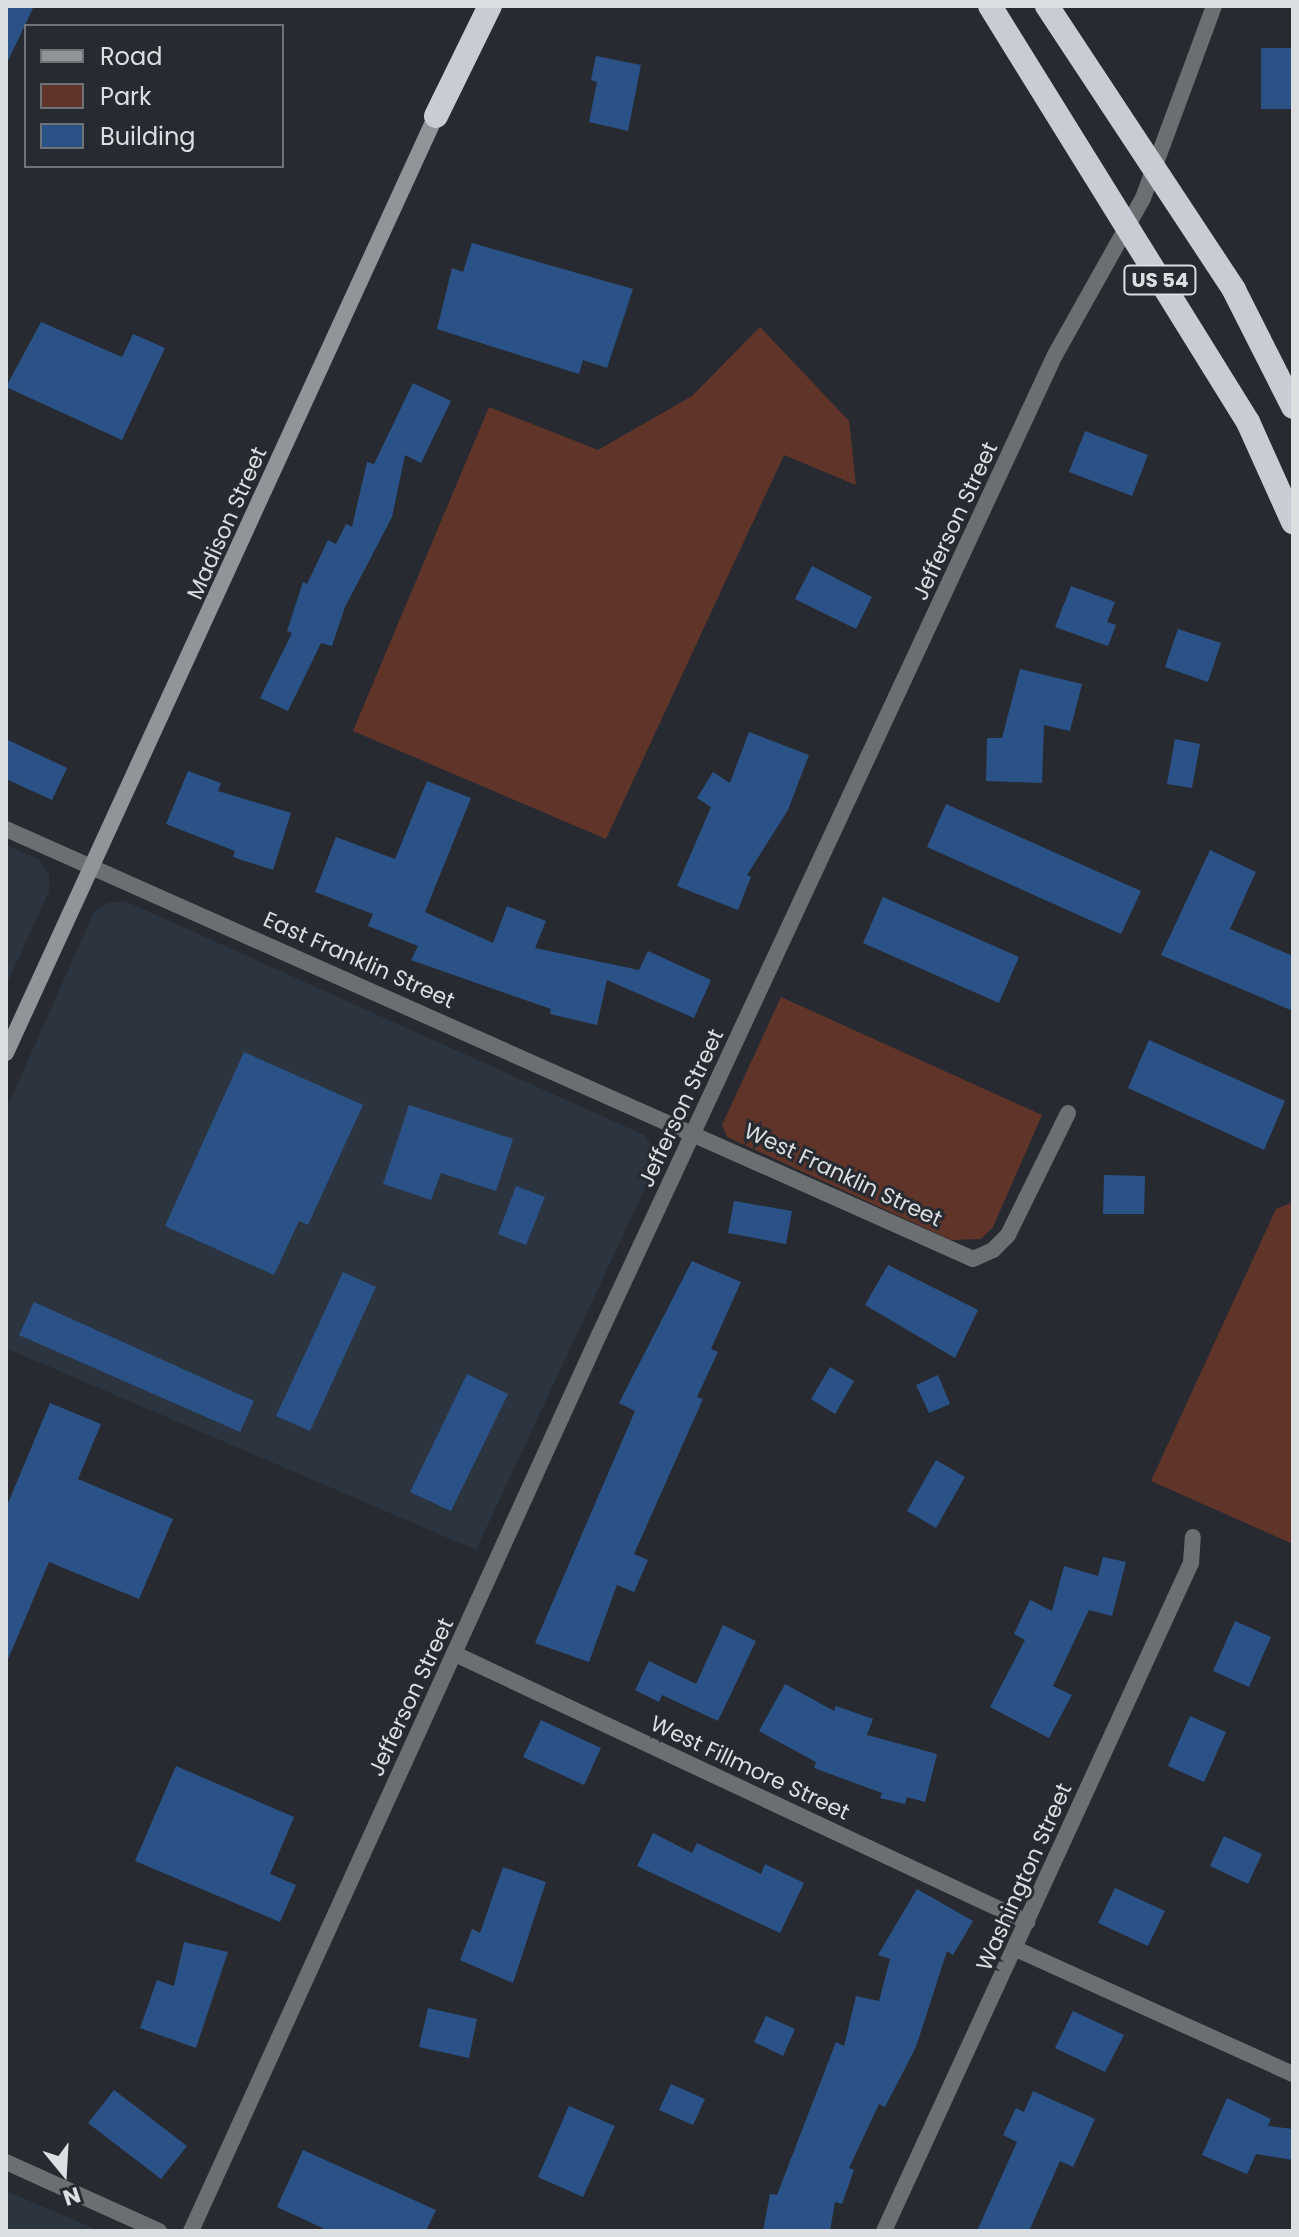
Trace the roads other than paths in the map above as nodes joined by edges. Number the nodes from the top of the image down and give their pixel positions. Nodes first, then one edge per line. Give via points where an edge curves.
1 (476, 6) edge
2 (490, 6) edge
3 (990, 6) edge
4 (1047, 6) edge
5 (1214, 6) edge
6 (436, 116) junction
7 (1293, 407) edge
8 (1293, 522) edge
9 (6, 829) edge
10 (88, 866) junction
11 (6, 1053) edge
12 (1068, 1113) dead end
13 (694, 1131) junction
14 (1193, 1537) dead end
15 (455, 1654) junction
16 (1027, 1922) junction
17 (1016, 1949) junction
18 (1293, 2074) edge
19 (6, 2162) edge
20 (159, 2231) edge
21 (191, 2231) edge
22 (884, 2231) edge

1 - 6 main road, Madison Street
2 - 6 highway
3 - 8 highway, US 54 via 1248,422
4 - 7 highway, US 54 via 1234,290
5 - 13 street, Jefferson Street via 1143,198 1075,315
6 - 10 main road, Madison Street via 158,729
9 - 10 street, East Franklin Street
10 - 11 main road, Madison Street
10 - 13 street, East Franklin Street
12 - 13 street, West Franklin Street via 1008,1235 973,1259
13 - 15 street, Jefferson Street
14 - 16 street, Washington Street via 1191,1563
15 - 16 street, West Fillmore Street
15 - 21 street, Jefferson Street
16 - 17 street, Washington Street
17 - 18 street
17 - 22 street, Washington Street
19 - 20 street

